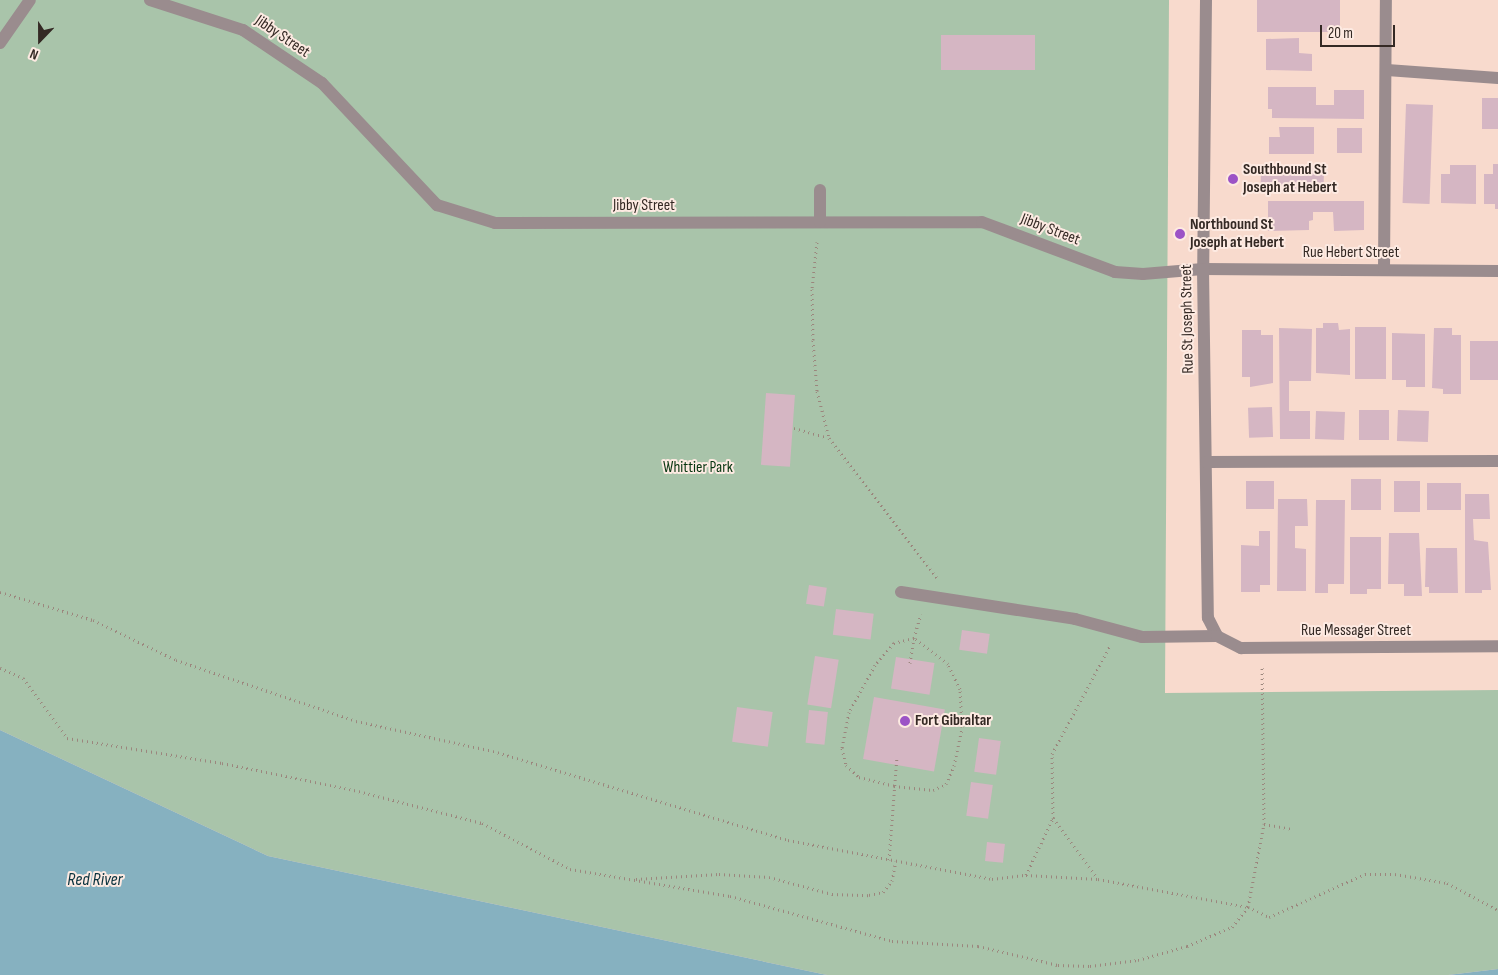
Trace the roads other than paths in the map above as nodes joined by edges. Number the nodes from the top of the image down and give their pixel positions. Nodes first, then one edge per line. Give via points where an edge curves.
1 (30, 0) edge
2 (150, 0) edge
3 (1206, 0) edge
4 (1386, 0) edge
5 (0, 43) edge
6 (1387, 70) junction
7 (1498, 78) edge
8 (820, 190) dead end
9 (820, 222) junction
10 (1203, 269) junction
11 (1384, 270) junction
12 (1498, 271) edge
13 (1498, 461) edge
14 (1206, 462) junction
15 (900, 592) dead end
16 (1218, 636) junction
17 (1498, 646) edge

1 - 5 street
2 - 9 street, Jibby Street via 243,30 322,84 437,205 495,223
3 - 10 street, Rue St Joseph Street
4 - 6 street
6 - 7 street
6 - 11 street
8 - 9 street
9 - 10 street, Jibby Street via 982,222 1115,272 1142,274
10 - 11 street, Rue Hebert Street
10 - 14 street, Rue St Joseph Street
11 - 12 street, Rue Hebert Street
13 - 14 street
14 - 16 street, Rue St Joseph Street via 1208,618
15 - 16 street via 1075,619 1142,637
16 - 17 street, Rue Messager Street via 1241,648

